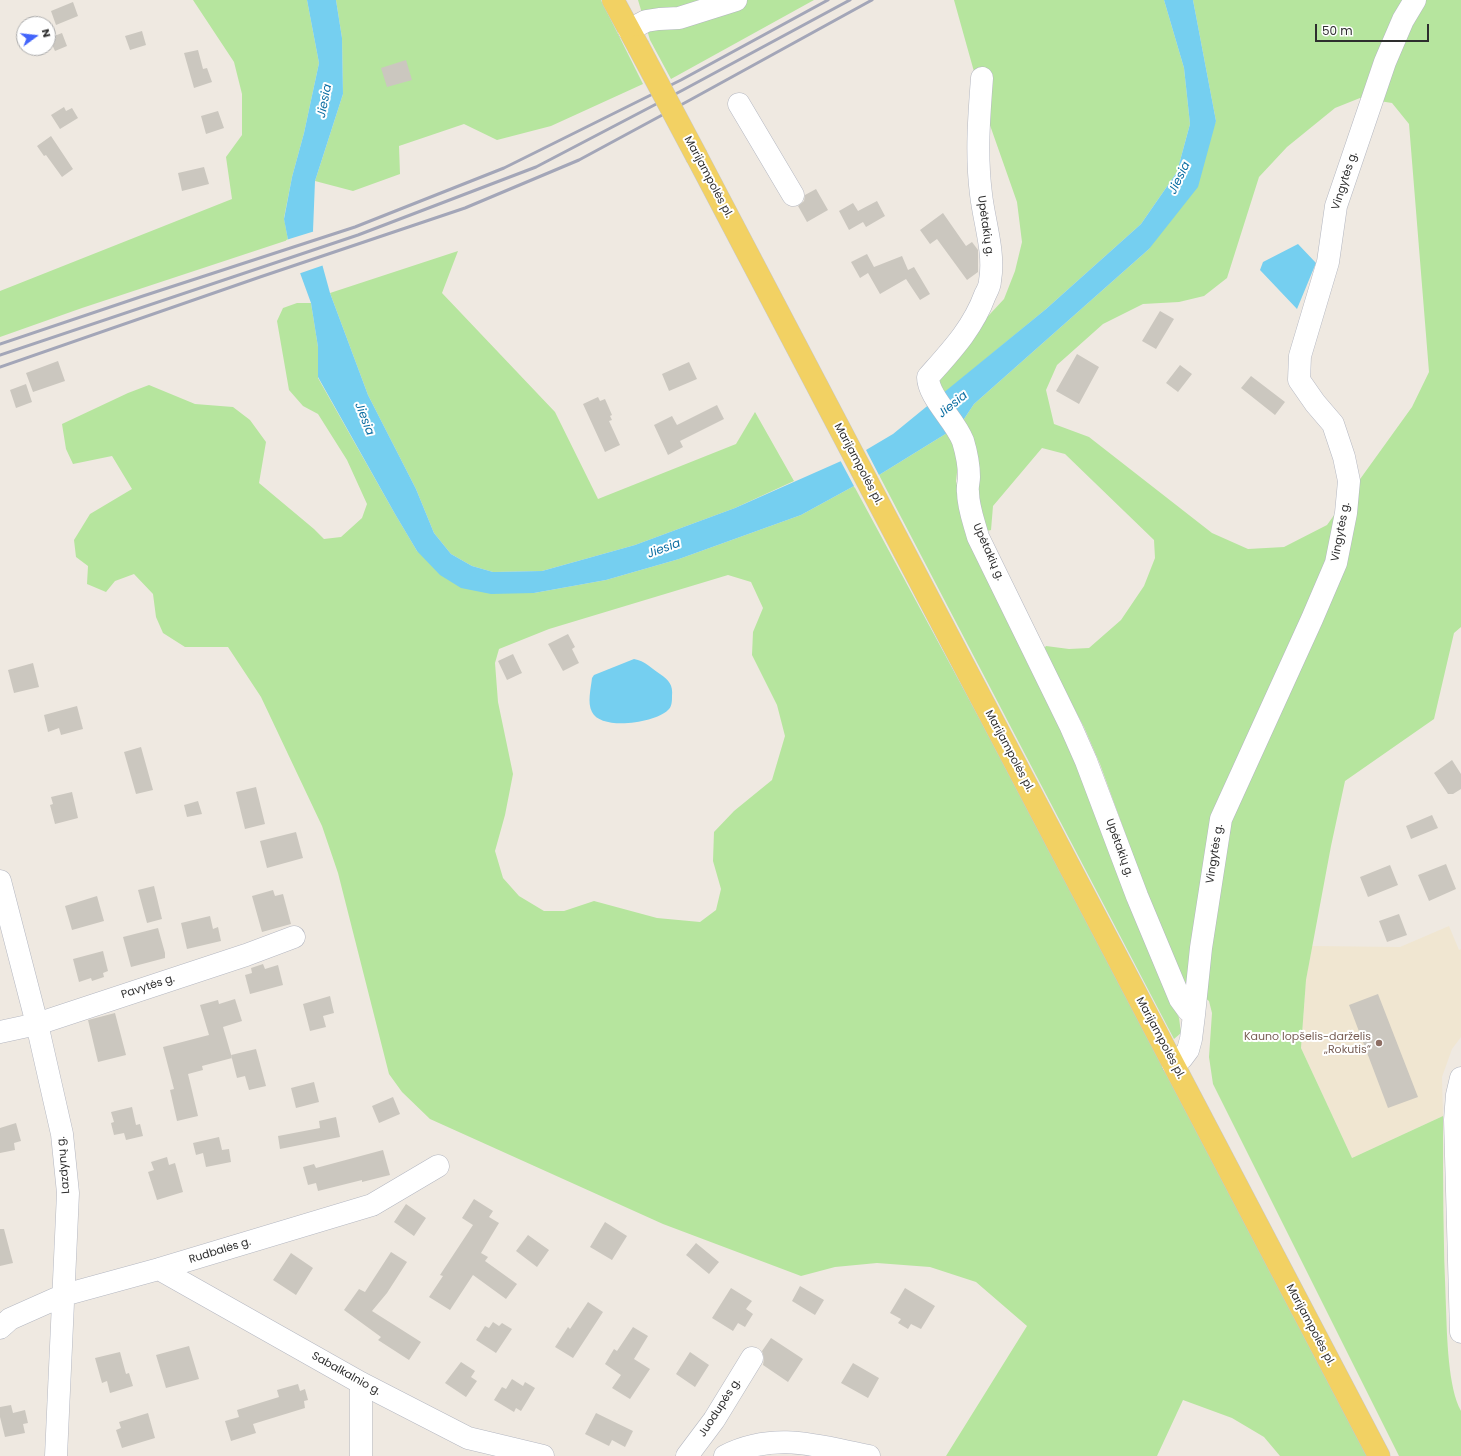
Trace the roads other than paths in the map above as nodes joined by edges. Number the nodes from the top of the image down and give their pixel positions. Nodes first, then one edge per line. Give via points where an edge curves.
1 (613, 0) edge
2 (736, 0) edge
3 (1415, 0) edge
4 (634, 38) junction
5 (982, 78) dead end
6 (739, 104) dead end
7 (793, 195) dead end
8 (0, 881) edge
9 (294, 937) dead end
10 (1194, 1015) junction
11 (37, 1024) junction
12 (0, 1032) edge
13 (1173, 1064) junction
14 (1461, 1078) edge
15 (438, 1166) dead end
16 (159, 1269) junction
17 (64, 1295) junction
18 (0, 1328) edge
19 (1461, 1332) edge
20 (752, 1358) dead end
21 (361, 1383) junction
22 (56, 1456) edge
23 (361, 1456) edge
24 (543, 1456) edge
25 (687, 1456) edge
26 (725, 1456) edge
27 (869, 1456) edge
28 (1379, 1456) edge

1 - 4 main road, Marijampolės pl.
2 - 4 street via 679,18 646,21
3 - 10 street, Vingytės g. via 1403,20 1385,62 1336,206 1328,262 1300,356 1299,380 1333,424 1349,481 1346,513 1336,563 1221,819 1201,948
4 - 13 main road, Marijampolės pl., bridge
5 - 10 street, Upėtakių g. via 978,164 990,250 990,281 979,312 962,339 928,377 928,384 963,441 969,477 970,510 978,537 1086,761 1137,896 1180,999
6 - 7 street
8 - 11 street, Lazdynų g.
9 - 11 street, Pavytės g.
10 - 13 street, Vingytės g. via 1188,1050
11 - 12 street, Pavytės g.
11 - 17 street, Lazdynų g. via 62,1134 68,1193
13 - 28 main road, Marijampolės pl.
14 - 19 street via 1455,1120
15 - 16 street, Rudbalės g. via 372,1205
16 - 17 street, Rudbalės g.
16 - 21 street, Sabalkalnio g.
17 - 18 street, Rudbalės g. via 10,1319
17 - 22 street, Lazdynų g.
20 - 25 street, Juodupės g. via 714,1420
21 - 23 street
21 - 24 street, Sabalkalnio g. via 468,1438
26 - 27 street via 760,1444 798,1442

